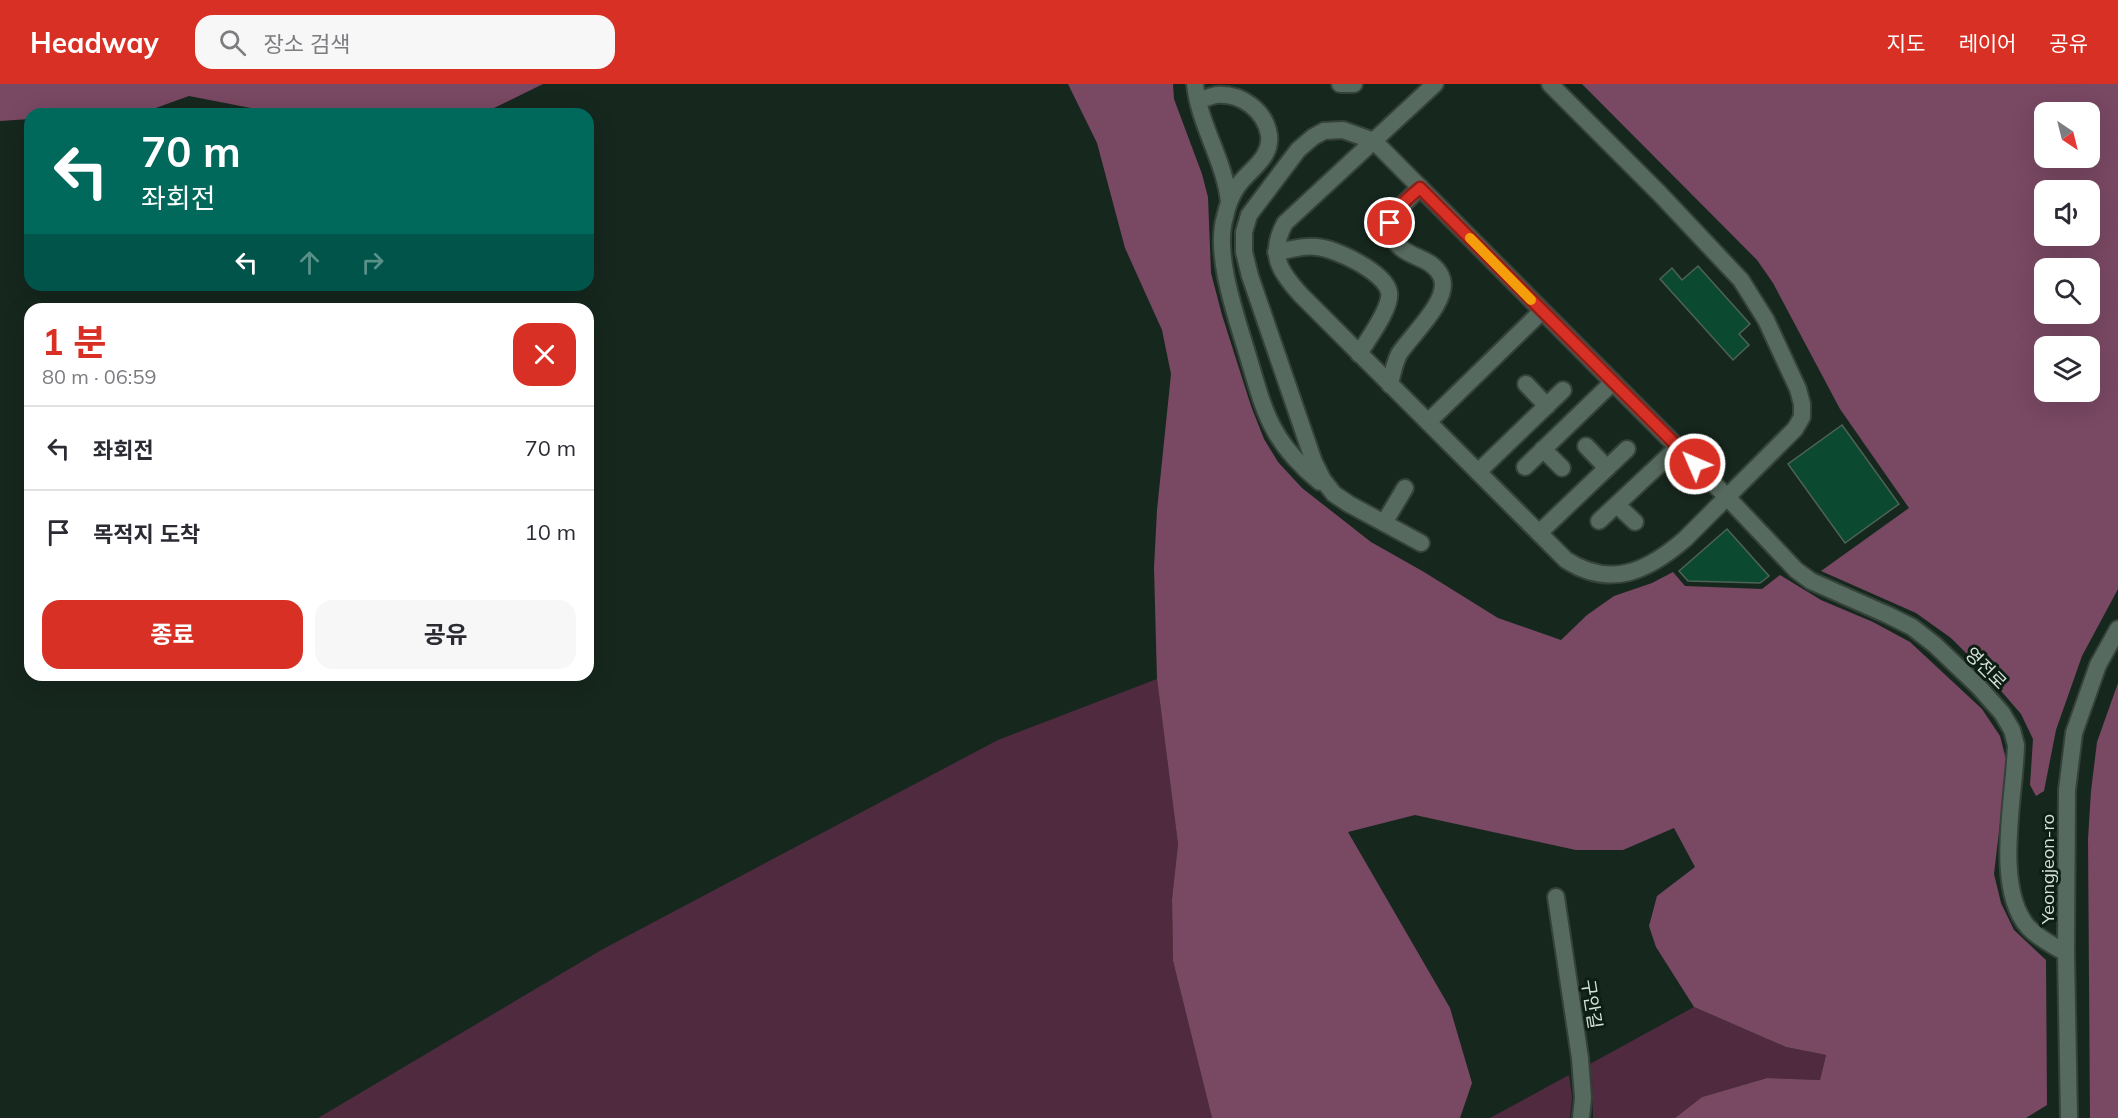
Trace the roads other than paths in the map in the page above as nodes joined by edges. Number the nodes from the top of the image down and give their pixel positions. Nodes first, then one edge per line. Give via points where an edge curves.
1 (1340, 84) edge
2 (1354, 84) edge
3 (1436, 84) edge
4 (1550, 84) edge
5 (1197, 92) edge
6 (1374, 141) junction
7 (1420, 188) junction
8 (1229, 203) junction
9 (1276, 252) junction
10 (1542, 310) junction
11 (1359, 354) junction
12 (1613, 382) junction
13 (1526, 384) dead end
14 (1390, 385) junction
15 (1563, 390) dead end
16 (1547, 406) junction
17 (1428, 422) junction
18 (1586, 446) dead end
19 (1678, 447) junction
20 (1543, 449) junction
21 (1627, 449) dead end
22 (1525, 467) dead end
23 (1562, 468) dead end
24 (1607, 468) junction
25 (1478, 472) junction
26 (1405, 488) dead end
27 (1334, 494) junction
28 (1727, 496) junction
29 (1617, 504) junction
30 (1599, 521) dead end
31 (1635, 522) dead end
32 (1384, 523) junction
33 (1539, 533) junction
34 (1421, 543) dead end
35 (2118, 629) edge
36 (1556, 897) dead end
37 (2067, 953) junction
38 (2066, 1117) edge
39 (1581, 1118) edge

1 - 2 street
3 - 6 street
4 - 28 street via 1741,280 1766,320 1798,389 1802,417 1795,429
5 - 8 street via 1227,182
5 - 8 street via 1230,96 1254,107 1269,135 1269,148
6 - 7 street, 영전로
6 - 9 street via 1285,223 1277,237
6 - 27 street via 1343,130 1324,131 1313,137 1298,150 1249,215 1244,232 1244,252 1257,299 1314,462
7 - 10 street, 영전로
7 - 14 street via 1394,214 1390,232 1400,249 1437,268 1443,288 1434,310 1398,357
8 - 27 street via 1223,244 1227,279 1264,407 1292,456
9 - 11 street via 1287,279
9 - 11 street via 1316,246 1331,250 1361,264 1384,284 1389,302
10 - 12 street, 영전로
10 - 17 street
11 - 14 street
12 - 19 street, 영전로
12 - 20 street
13 - 16 street
14 - 17 street
15 - 16 street
16 - 25 street
17 - 25 street
18 - 24 street
19 - 28 street, 영전로
19 - 29 street
20 - 22 street
20 - 23 street
21 - 24 street
24 - 33 street
25 - 33 street
26 - 32 street
27 - 32 street
28 - 33 street via 1668,553 1633,571 1596,574 1581,570
28 - 37 street, 영전로 via 1796,570 1811,581 1911,627 1935,645 2002,713 2016,745 2008,845 2012,890 2027,926
29 - 30 street
29 - 31 street
32 - 34 street
35 - 37 street, Yeongjeon-ro via 2098,665 2074,734 2067,790
36 - 39 street, 구안길 via 1580,1058
37 - 38 street, Yeongjeon-ro

